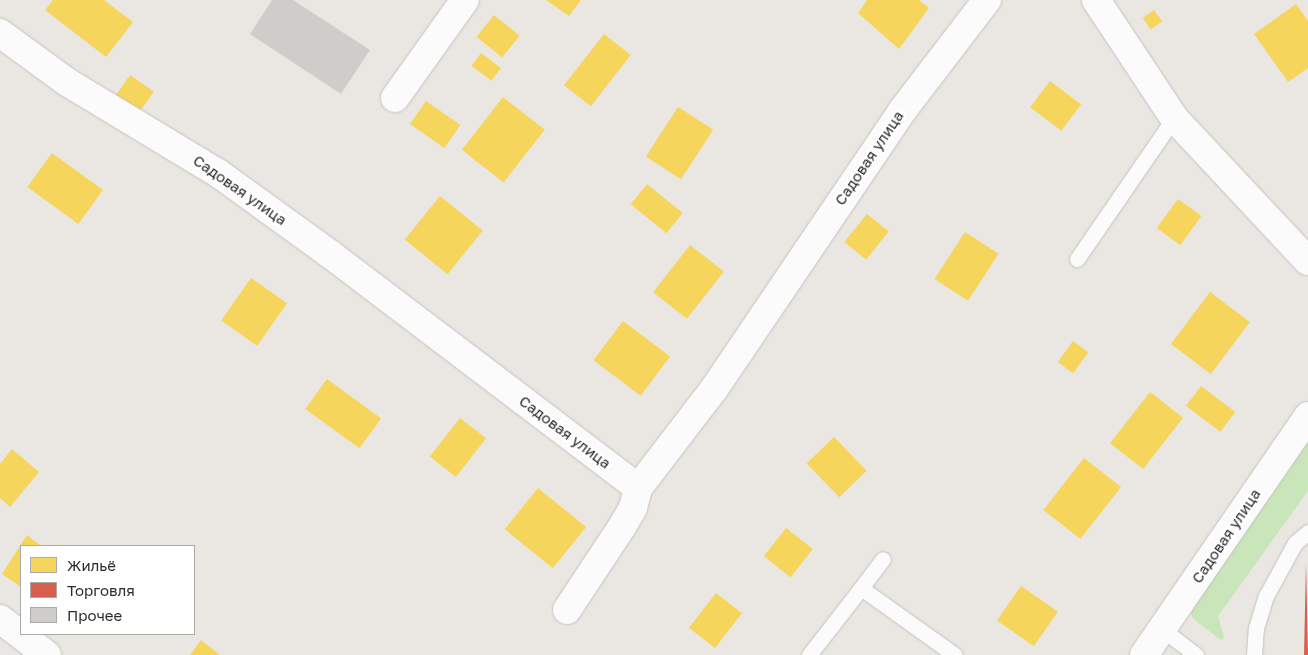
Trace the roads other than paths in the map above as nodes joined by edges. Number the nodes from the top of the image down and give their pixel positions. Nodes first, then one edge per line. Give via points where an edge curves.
1 (465, 0) edge
2 (987, 0) edge
3 (1096, 0) edge
4 (0, 33) edge
5 (395, 98) dead end
6 (1174, 118) junction
7 (1076, 259) dead end
8 (1308, 260) edge
9 (1308, 416) edge
10 (638, 488) junction
11 (1308, 532) edge
12 (883, 559) dead end
13 (861, 588) junction
14 (567, 610) dead end
15 (0, 619) edge
16 (1162, 629) junction
17 (42, 653) edge
18 (809, 655) edge
19 (955, 655) edge
20 (1144, 655) edge
21 (1196, 655) edge
22 (1254, 655) edge

1 - 5 street
2 - 10 street, Садовая улица via 902,110 714,389
3 - 6 street
4 - 10 street, Садовая улица via 67,82 218,173
6 - 7 lane
6 - 8 street
9 - 16 street, Садовая улица
10 - 14 street via 624,526
11 - 22 lane via 1295,542 1266,596 1256,628
12 - 13 lane
13 - 18 lane
13 - 19 lane
15 - 17 street
16 - 20 street, Садовая улица
16 - 21 lane

